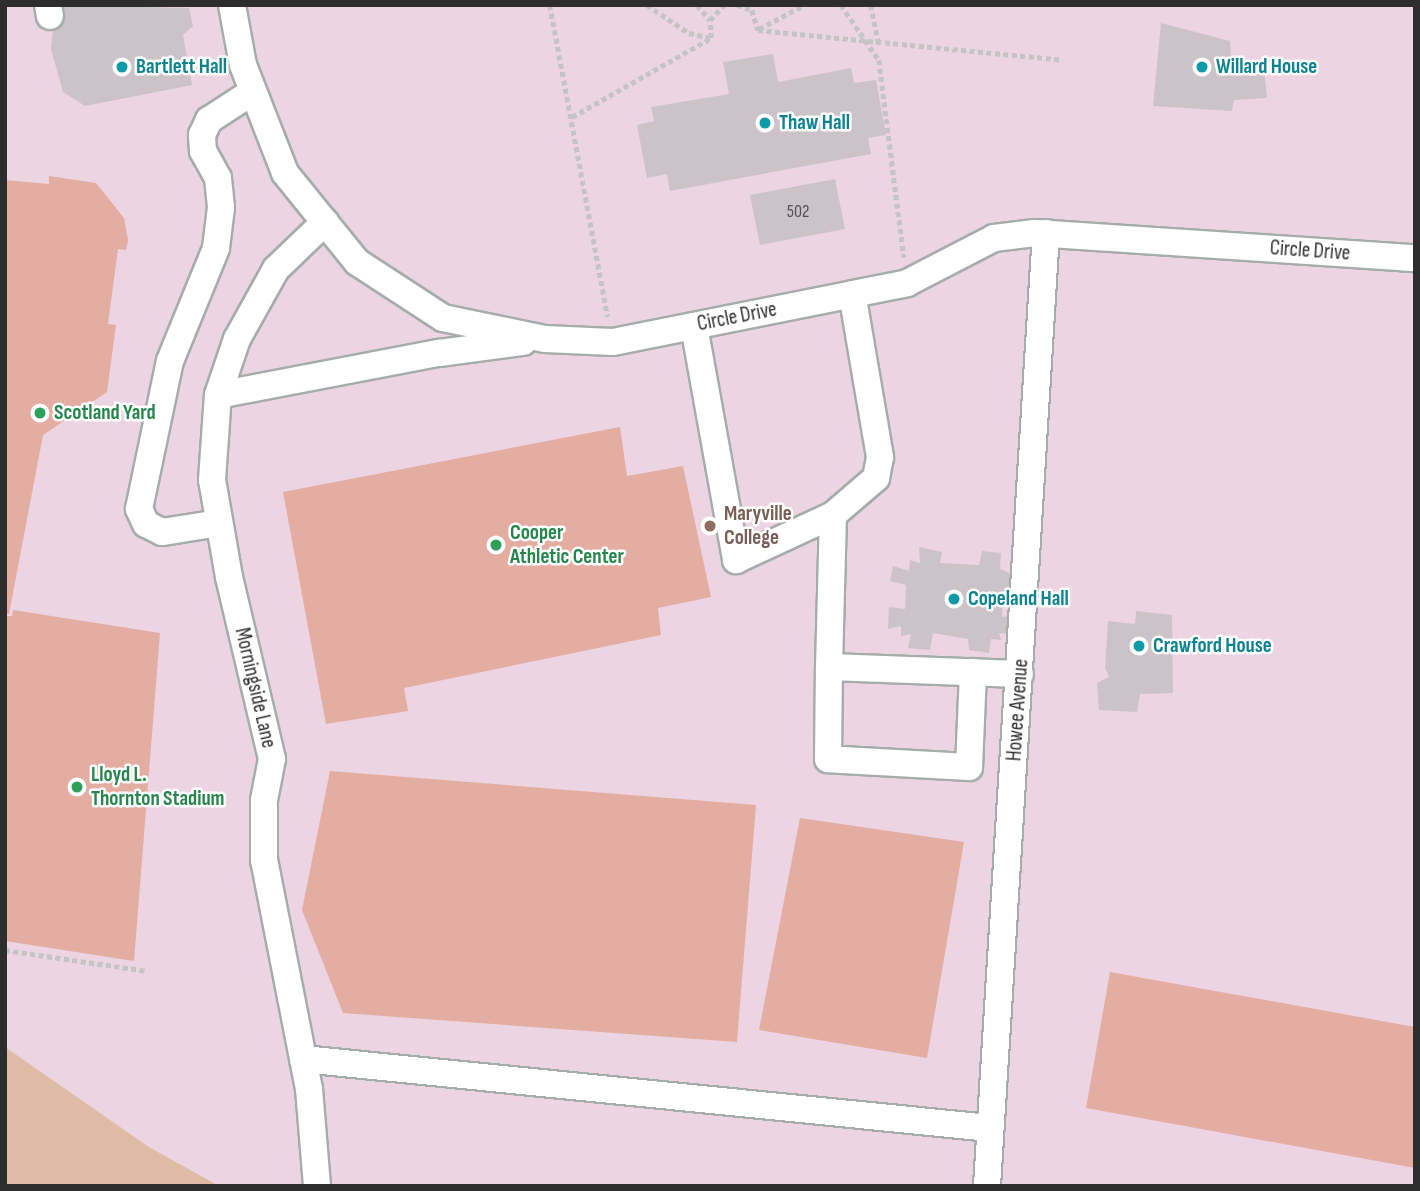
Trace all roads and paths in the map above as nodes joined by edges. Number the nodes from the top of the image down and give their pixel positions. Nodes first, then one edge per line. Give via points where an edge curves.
1 (232, 5) edge
2 (550, 5) edge
3 (647, 5) edge
4 (697, 5) edge
5 (724, 5) edge
6 (737, 5) edge
7 (804, 5) edge
8 (841, 5) edge
9 (871, 5) edge
10 (753, 8) edge
11 (710, 20) junction
12 (758, 30) junction
13 (712, 38) junction
14 (865, 40) junction
15 (878, 42) junction
16 (1063, 61) dead end
17 (252, 92) junction
18 (571, 117) junction
19 (325, 222) junction
20 (1045, 233) junction
21 (1415, 258) edge
22 (907, 284) junction
23 (852, 294) junction
24 (694, 326) junction
25 (545, 339) junction
26 (612, 342) junction
27 (218, 395) junction
28 (833, 515) junction
29 (219, 523) junction
30 (829, 667) junction
31 (973, 672) junction
32 (1020, 674) junction
33 (5, 950) edge
34 (147, 971) dead end
35 (303, 1059) junction
36 (990, 1128) junction
37 (317, 1186) edge
38 (987, 1186) edge

1 - 17 street, Circle Drive
2 - 18 path
3 - 13 path via 689,33
4 - 11 path
5 - 11 path
6 - 10 path
7 - 12 path
8 - 14 path
9 - 15 path
10 - 12 path
11 - 13 path
12 - 14 path
13 - 18 path
14 - 15 path
14 - 22 path via 879,60
15 - 16 path
17 - 19 street, Circle Drive via 285,173
17 - 29 street via 209,120 202,135 203,151 218,178 221,207 216,248 170,361 139,509 146,524 162,532
18 - 26 path
19 - 25 street, Circle Drive via 357,262 443,318
19 - 27 street, Morningside Lane via 276,269 237,339
20 - 21 street, Circle Drive
20 - 22 street, Circle Drive via 994,238
20 - 32 street, Howee Avenue
22 - 23 street, Circle Drive
23 - 24 street, Circle Drive
23 - 28 street via 880,457 876,478
24 - 26 street, Circle Drive
24 - 28 street via 736,560
25 - 26 street, Circle Drive
25 - 27 street via 439,353
27 - 29 street, Morningside Lane via 212,480
28 - 30 street
29 - 35 street, Morningside Lane via 272,759 264,800 264,860
30 - 31 street
30 - 31 street via 828,759 969,767
31 - 32 street
32 - 36 street, Howee Avenue
33 - 34 path
35 - 36 street
35 - 37 street, Morningside Lane
36 - 38 street, Howee Avenue

